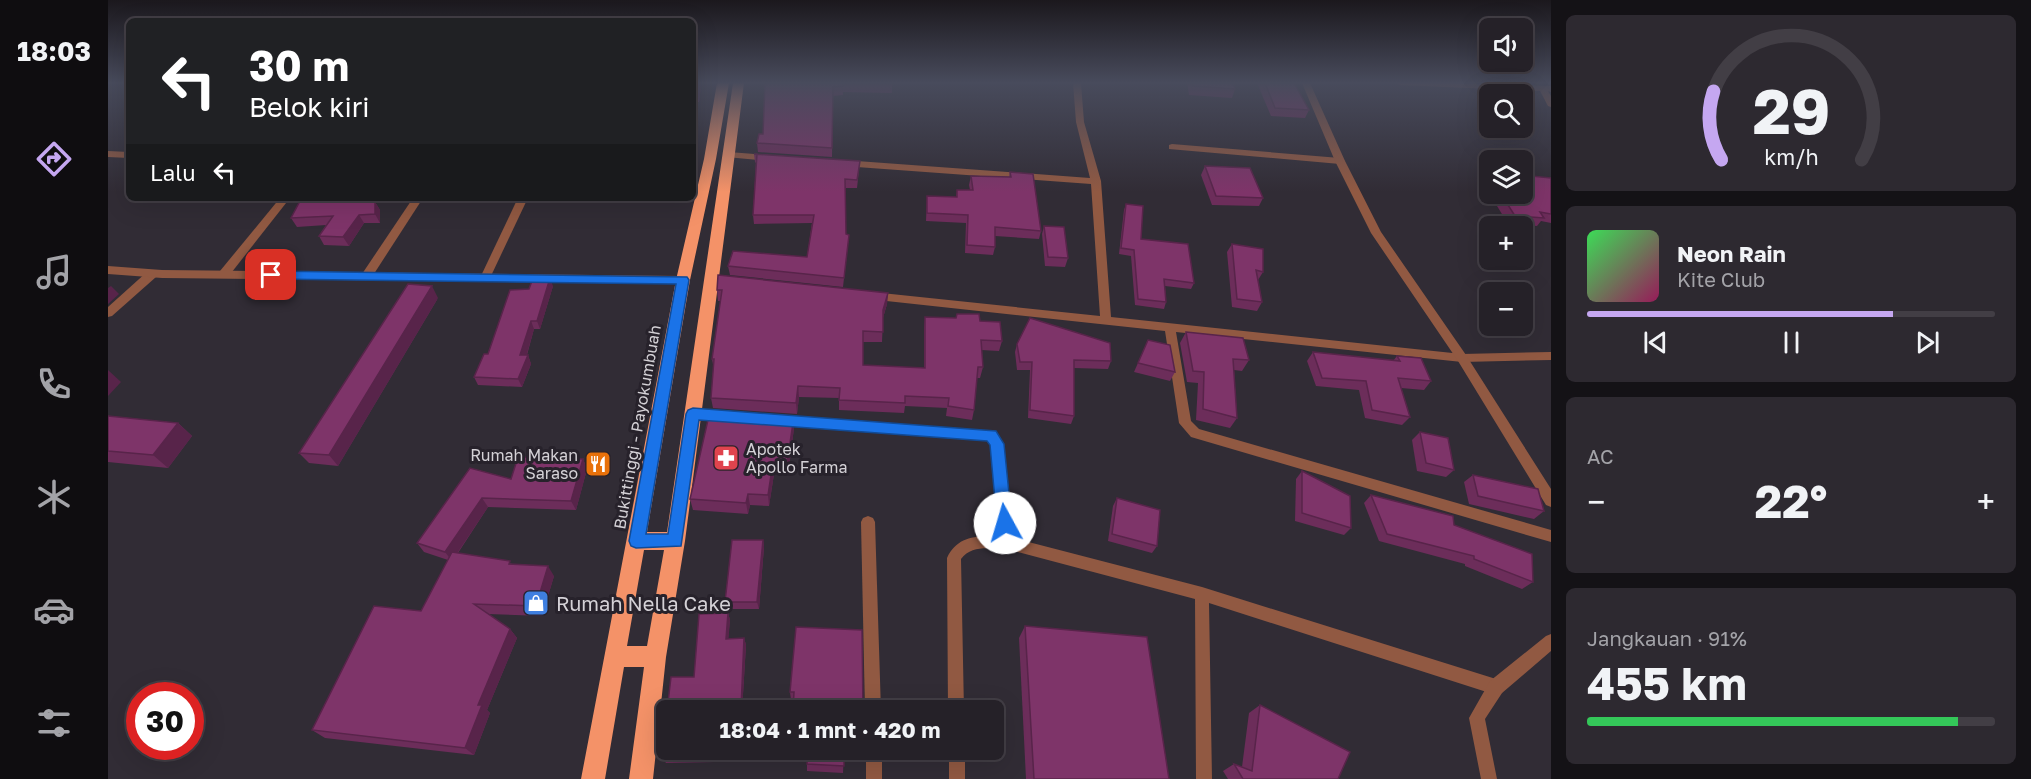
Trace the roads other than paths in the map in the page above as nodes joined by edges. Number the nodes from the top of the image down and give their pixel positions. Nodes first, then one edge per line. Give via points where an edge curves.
1 (717, 119) edge
2 (734, 119) edge
3 (1080, 119) edge
4 (1322, 119) edge
5 (1172, 147) dead end
6 (108, 154) edge
7 (126, 155) edge
8 (729, 155) junction
9 (775, 158) edge
10 (1340, 161) junction
11 (831, 162) edge
12 (1096, 181) junction
13 (283, 201) edge
14 (416, 201) edge
15 (520, 202) dead end
16 (108, 270) edge
17 (152, 274) junction
18 (224, 274) junction
19 (366, 277) junction
20 (485, 278) junction
21 (683, 280) junction
22 (861, 295) edge
23 (108, 314) edge
24 (1106, 320) junction
25 (1170, 327) junction
26 (1551, 356) edge
27 (1462, 358) junction
28 (763, 418) edge
29 (1551, 501) edge
30 (868, 522) dead end
31 (1551, 536) edge
32 (636, 541) junction
33 (675, 541) junction
34 (1007, 543) junction
35 (1202, 594) junction
36 (1551, 641) edge
37 (615, 656) junction
38 (656, 657) junction
39 (1496, 687) junction
40 (873, 700) edge
41 (956, 700) edge
42 (874, 760) edge
43 (957, 760) edge
44 (593, 779) edge
45 (640, 779) edge
46 (874, 779) edge
47 (957, 779) edge
48 (1204, 779) edge
49 (1489, 779) edge

1 - 21 highway, Bukittinggi - Payokumbuah
2 - 8 highway
3 - 12 street
4 - 10 street
5 - 10 street
6 - 7 street
8 - 9 street
8 - 33 highway via 699,414
10 - 27 street via 1376,232
11 - 12 street
12 - 24 street
13 - 18 street
14 - 19 street
15 - 20 street
16 - 17 street
17 - 18 street
17 - 23 street
18 - 19 street
19 - 20 street
20 - 21 street
21 - 32 highway, Bukittinggi - Payokumbuah
22 - 24 street
24 - 25 street
25 - 27 street
25 - 31 street via 1185,423 1195,433
26 - 27 street
27 - 29 street
28 - 34 street via 991,435 997,444
30 - 40 street
32 - 33 highway
32 - 37 highway, Bukittinggi - Payokumbuah
33 - 38 highway
34 - 35 street
34 - 41 street via 965,544 954,558
35 - 39 street
35 - 48 street
36 - 39 street
37 - 38 highway
37 - 44 highway, Bukittinggi - Payokumbuah
38 - 45 highway
39 - 49 street via 1477,718
42 - 46 street
43 - 47 street

